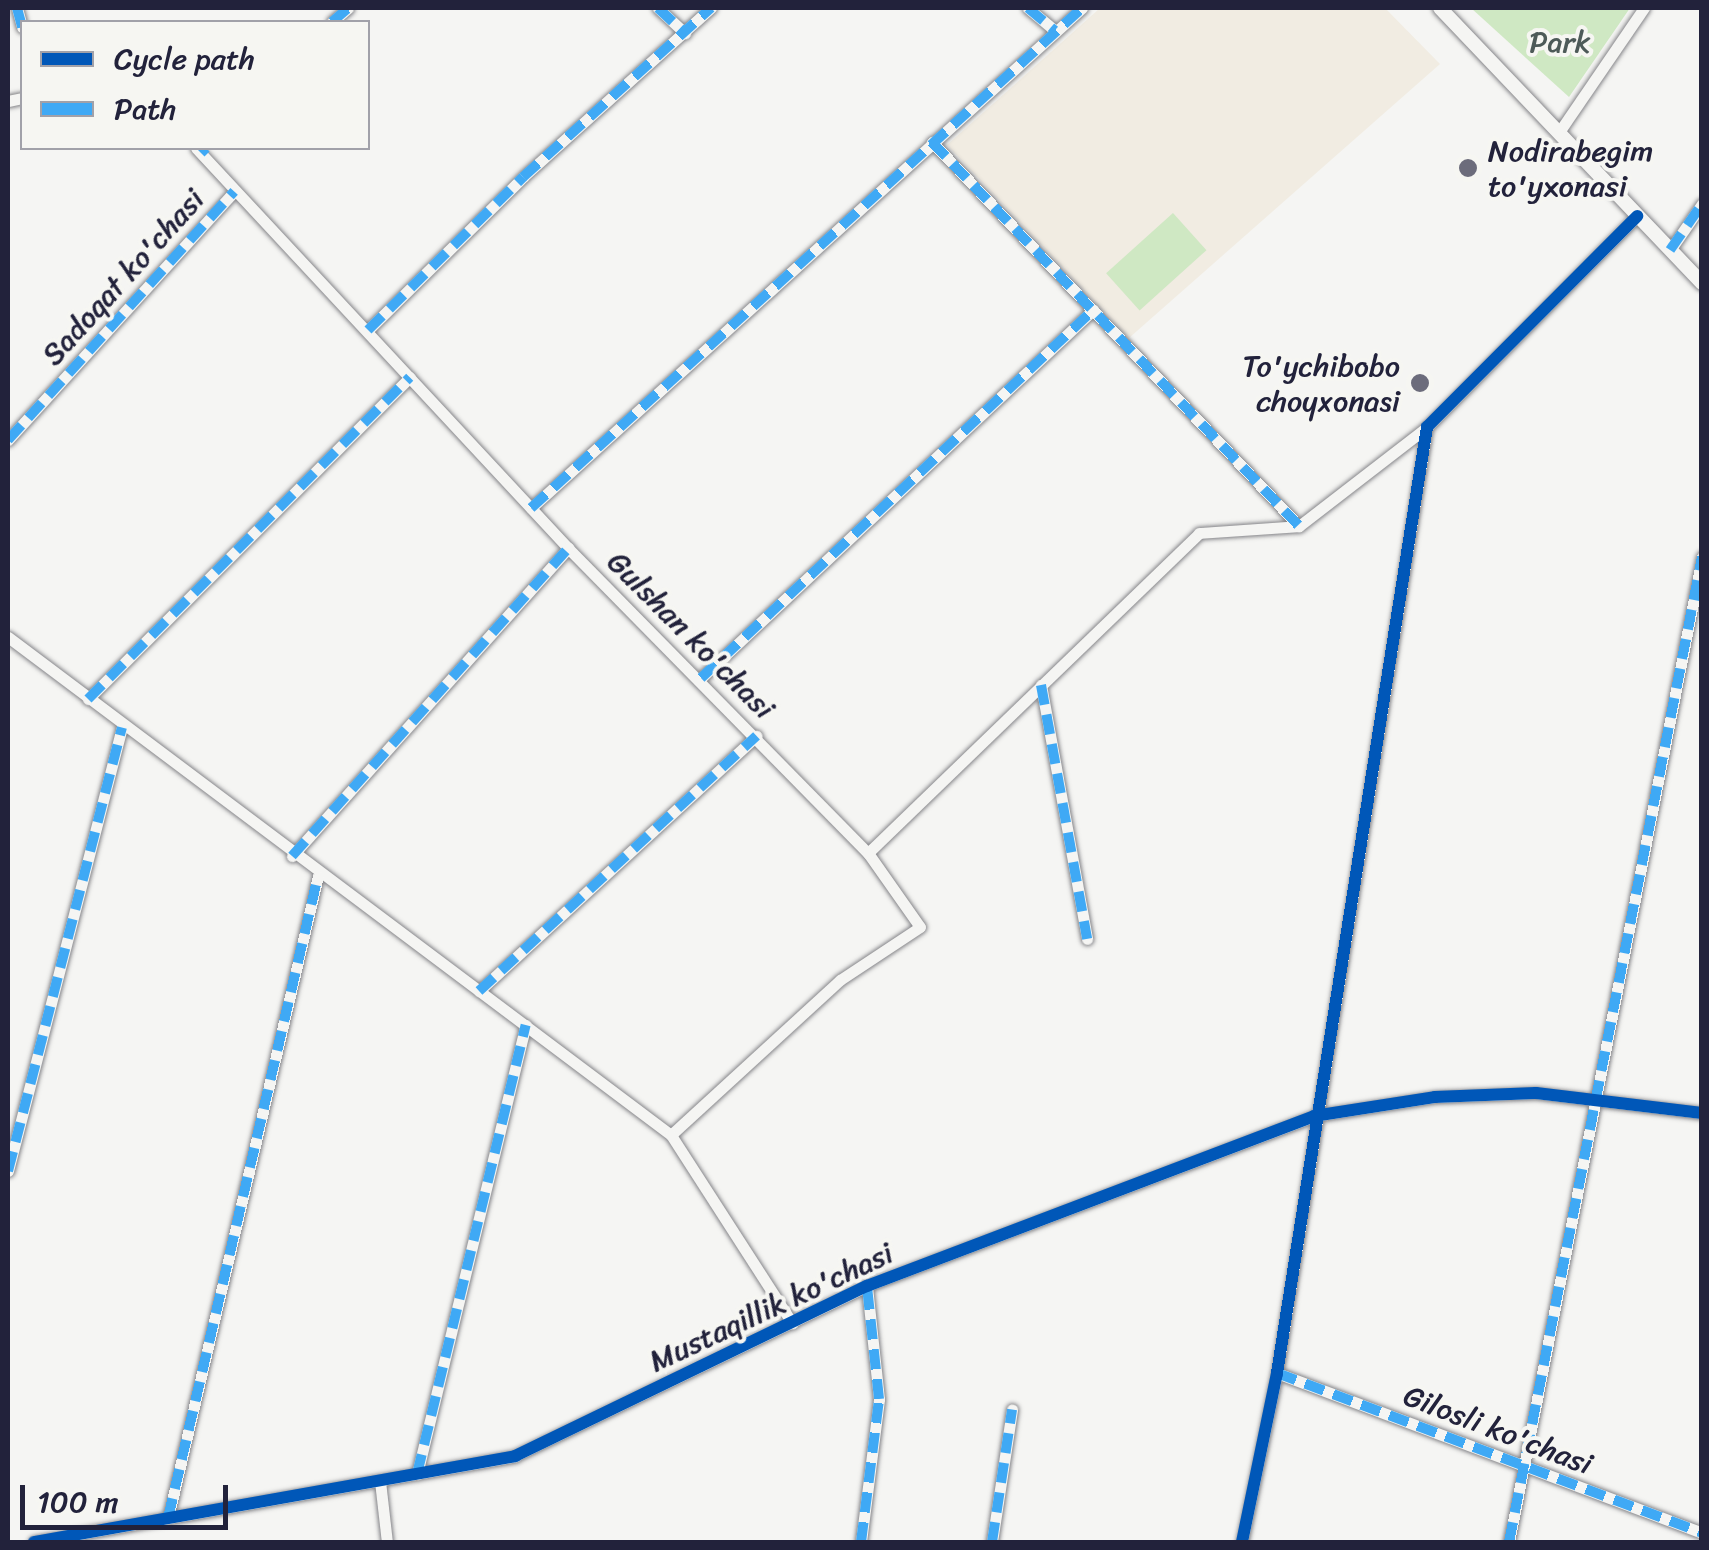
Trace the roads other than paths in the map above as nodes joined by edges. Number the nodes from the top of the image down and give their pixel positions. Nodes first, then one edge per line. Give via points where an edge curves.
1 (658, 8) edge
2 (712, 8) edge
3 (1028, 8) edge
4 (1082, 8) edge
5 (1440, 8) edge
6 (1644, 8) edge
7 (1055, 31) junction
8 (685, 33) junction
9 (1558, 132) junction
10 (932, 142) junction
11 (202, 150) edge
12 (234, 192) junction
13 (1702, 204) edge
14 (1636, 216) junction
15 (1670, 250) junction
16 (1702, 282) edge
17 (1093, 310) junction
18 (368, 330) junction
19 (410, 377) junction
20 (1427, 427) junction
21 (8, 440) edge
22 (531, 508) junction
23 (1299, 526) junction
24 (568, 548) junction
25 (1702, 557) edge
26 (8, 637) edge
27 (701, 678) junction
28 (1041, 686) junction
29 (88, 699) junction
30 (122, 727) junction
31 (756, 736) junction
32 (868, 853) junction
33 (292, 856) junction
34 (318, 876) junction
35 (1088, 939) dead end
36 (479, 992) junction
37 (526, 1025) junction
38 (1595, 1097) junction
39 (1702, 1113) edge
40 (1314, 1116) junction
41 (670, 1135) junction
42 (8, 1171) edge
43 (867, 1286) junction
44 (792, 1323) junction
45 (1277, 1372) junction
46 (1012, 1410) dead end
47 (1524, 1467) junction
48 (417, 1474) junction
49 (380, 1481) junction
50 (168, 1518) junction
51 (1702, 1534) edge
52 (34, 1542) edge
53 (387, 1542) edge
54 (861, 1542) edge
55 (992, 1542) edge
56 (1242, 1542) edge
57 (1509, 1542) edge

1 - 8 street
2 - 8 street
3 - 7 street
4 - 7 street
5 - 9 street
6 - 9 street
7 - 10 street
8 - 18 street
9 - 14 street
10 - 17 street
10 - 22 street
11 - 12 street, Gulshan ko'chasi
12 - 18 street, Gulshan ko'chasi
12 - 21 street, Sadoqat ko'chasi
13 - 15 street
14 - 15 street
14 - 20 street
15 - 16 street
17 - 23 street
17 - 27 street
18 - 19 street, Gulshan ko'chasi
19 - 22 street, Gulshan ko'chasi
19 - 29 street
20 - 23 street
20 - 40 street
22 - 24 street, Gulshan ko'chasi
23 - 28 street via 1200,532
24 - 27 street, Gulshan ko'chasi
24 - 33 street
25 - 38 street
26 - 29 street
27 - 31 street, Gulshan ko'chasi
28 - 32 street
28 - 35 street
29 - 30 street
30 - 33 street
30 - 42 street
31 - 32 street, Gulshan ko'chasi
31 - 36 street
32 - 41 street, Gulshan ko'chasi via 920,927 840,980
33 - 34 street
34 - 36 street
34 - 50 street
36 - 37 street
37 - 41 street
37 - 48 street
38 - 39 street, Mustaqillik ko'chasi
38 - 40 street, Mustaqillik ko'chasi via 1435,1097
38 - 47 street
40 - 43 street, Mustaqillik ko'chasi
40 - 45 street
41 - 44 street
43 - 44 street, Mustaqillik ko'chasi
43 - 54 street via 879,1398
44 - 48 street, Mustaqillik ko'chasi via 515,1456
45 - 47 street, Gilosli ko'chasi
45 - 56 street
46 - 55 street
47 - 51 street, Gilosli ko'chasi
47 - 57 street
48 - 49 street, Mustaqillik ko'chasi
49 - 50 street, Mustaqillik ko'chasi
49 - 53 street
50 - 52 street, Mustaqillik ko'chasi

